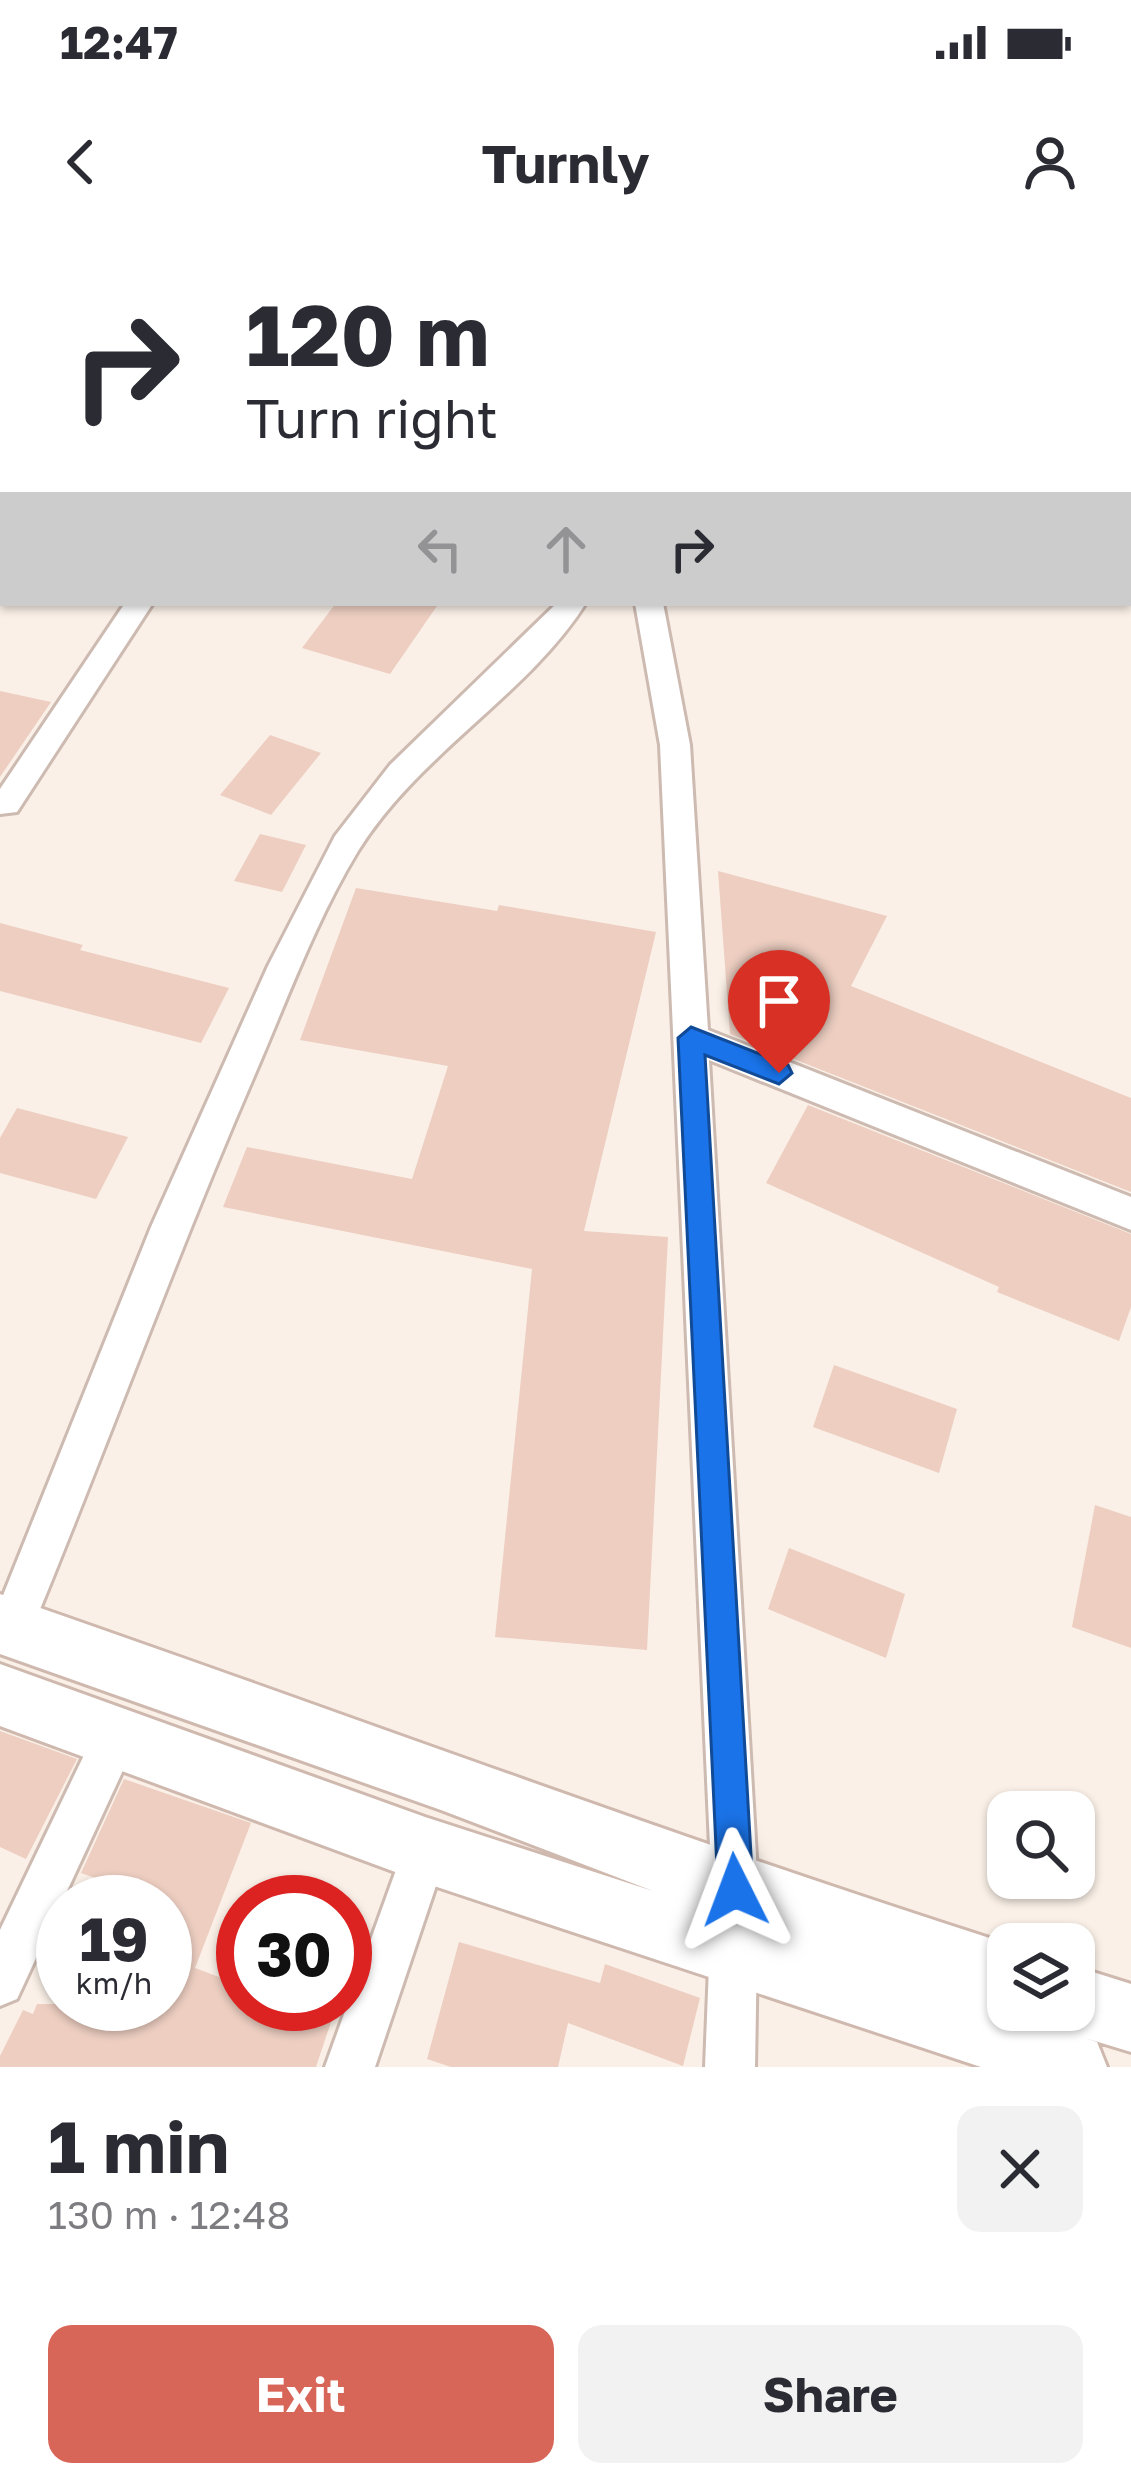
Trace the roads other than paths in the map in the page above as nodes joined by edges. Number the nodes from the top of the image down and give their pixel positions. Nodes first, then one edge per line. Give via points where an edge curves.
1 (137, 606) edge
2 (570, 606) edge
3 (650, 606) edge
4 (6, 804) dead end
5 (691, 1038) junction
6 (1131, 1214) edge
7 (6, 1625) edge
8 (0, 1695) edge
9 (115, 1740) junction
10 (425, 1850) junction
11 (734, 1921) junction
12 (987, 1974) edge
13 (0, 1982) edge
14 (1095, 2007) edge
15 (1131, 2018) edge
16 (350, 2067) edge
17 (730, 2067) edge
18 (1072, 2067) edge

1 - 4 street
2 - 7 street via 401,772 346,844 170,1227
3 - 5 street via 675,745
5 - 6 street
5 - 11 street
7 - 11 street via 441,1778
8 - 9 street
9 - 10 street
9 - 13 street
10 - 11 street
10 - 16 street
11 - 12 street
11 - 17 street
11 - 18 street
14 - 15 street

